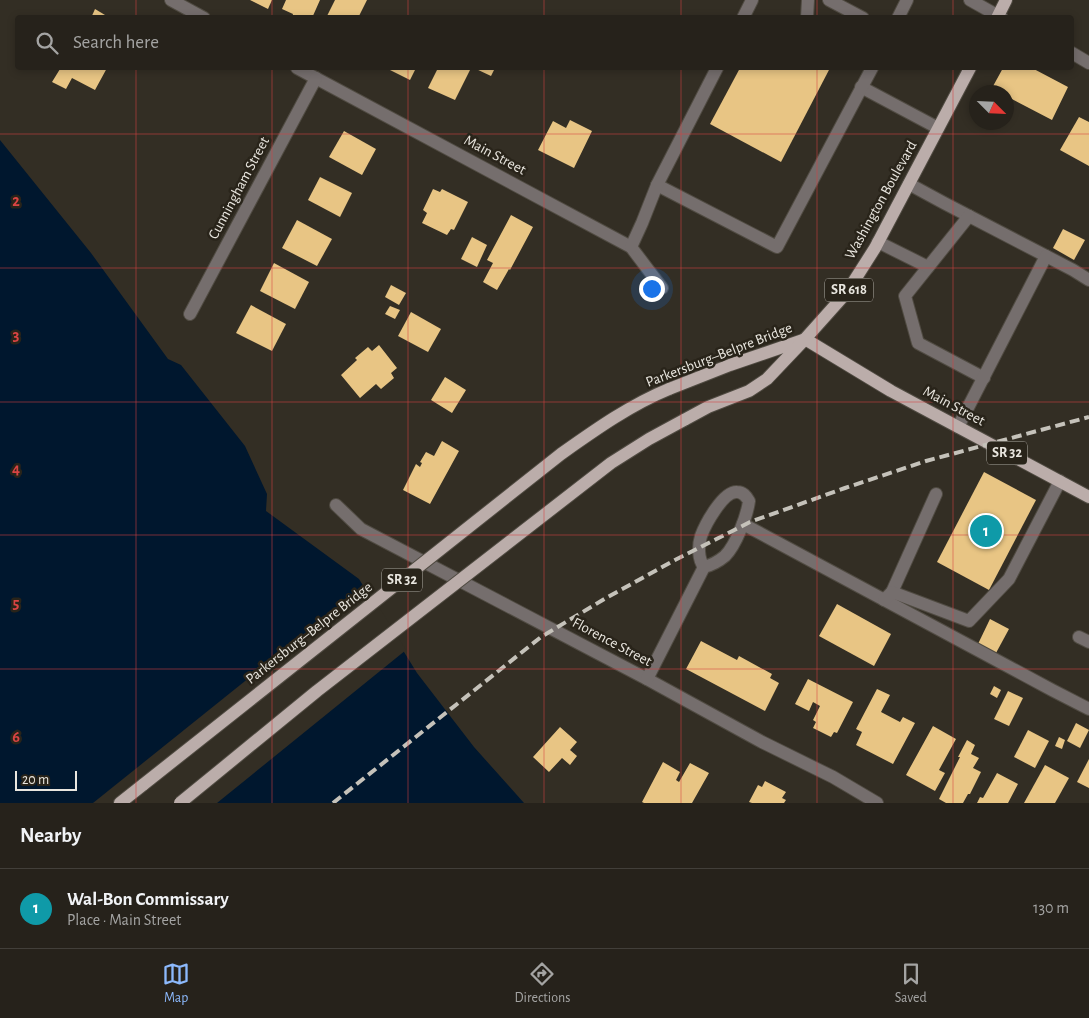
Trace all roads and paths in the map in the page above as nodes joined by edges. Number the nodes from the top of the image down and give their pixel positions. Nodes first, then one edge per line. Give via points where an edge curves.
1 (171, 0) edge
2 (752, 0) edge
3 (808, 0) edge
4 (829, 0) edge
5 (907, 0) edge
6 (970, 0) edge
7 (1006, 0) edge
8 (198, 15) edge
9 (744, 15) edge
10 (807, 15) edge
11 (857, 15) edge
12 (900, 15) edge
13 (996, 15) edge
14 (1000, 15) edge
15 (1074, 55) edge
16 (1089, 63) edge
17 (301, 70) edge
18 (717, 70) edge
19 (871, 70) edge
20 (969, 70) edge
21 (316, 78) junction
22 (861, 87) junction
23 (938, 128) junction
24 (657, 184) junction
25 (909, 184) junction
26 (969, 216) junction
27 (878, 242) junction
28 (631, 247) junction
29 (1046, 256) junction
30 (928, 267) junction
31 (1089, 280) edge
32 (662, 288) dead end
33 (190, 314) dead end
34 (805, 339) junction
35 (984, 378) junction
36 (958, 427) junction
37 (1060, 481) junction
38 (936, 494) dead end
39 (1089, 497) edge
40 (336, 505) dead end
41 (743, 524) junction
42 (704, 567) junction
43 (888, 596) junction
44 (647, 679) junction
45 (1089, 709) edge
46 (120, 803) edge
47 (180, 803) edge
48 (877, 803) edge

1 - 8 street
2 - 9 street
3 - 10 street
4 - 11 street
5 - 12 street
6 - 13 street
7 - 14 main road
15 - 16 street
17 - 21 street, Main Street
18 - 24 street
19 - 22 street
20 - 23 main road, Washington Boulevard / SR 618
21 - 28 street, Main Street
21 - 33 street, Cunningham Street
22 - 23 street
22 - 24 street via 777,247
23 - 25 main road, Washington Boulevard / SR 618
24 - 28 street
25 - 26 street
25 - 27 main road, Washington Boulevard / SR 618
26 - 29 street
26 - 30 street
27 - 30 street
27 - 34 main road, Washington Boulevard / SR 618 via 848,292
28 - 32 street, Main Street
29 - 31 street
29 - 35 street
30 - 35 street via 905,296 918,343
34 - 36 main road, Main Street / SR 32
34 - 46 main road, Parkersburg–Belpre Bridge / SR 32, bridge via 669,389 609,421 561,454
34 - 47 main road, Parkersburg–Belpre Bridge / SR 32, bridge via 771,375 749,390 708,407 604,468 325,685
35 - 36 street
36 - 37 main road, Main Street / SR 32
37 - 39 main road, Main Street / SR 32
37 - 43 street via 1009,578 969,621
38 - 43 street
40 - 44 street, Florence Street via 361,529
41 - 42 street via 726,555
41 - 42 street via 749,501 739,491 733,492 714,511 701,537 699,546
41 - 43 street
42 - 44 street
43 - 45 street
44 - 48 street, Florence Street

